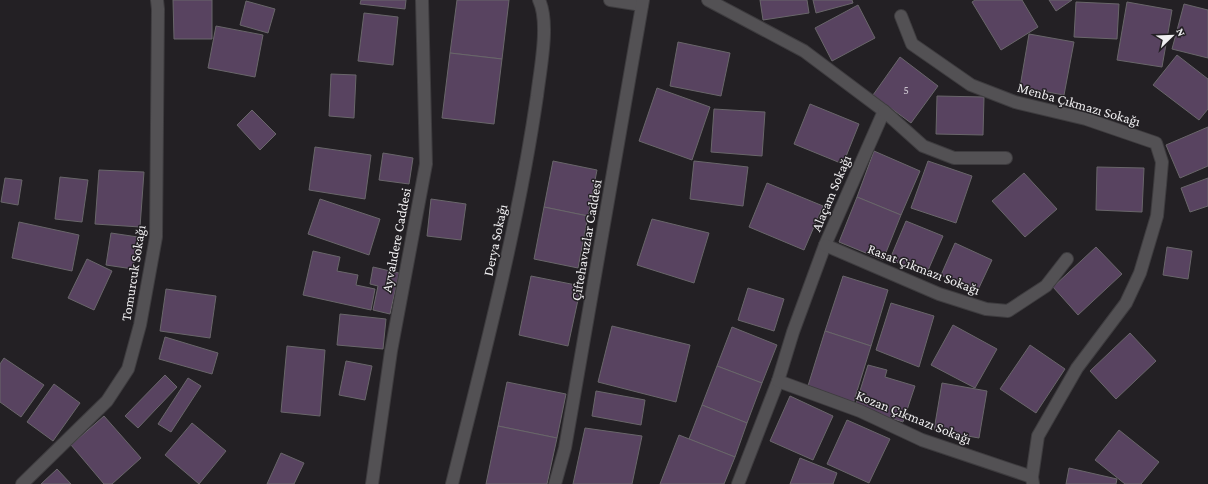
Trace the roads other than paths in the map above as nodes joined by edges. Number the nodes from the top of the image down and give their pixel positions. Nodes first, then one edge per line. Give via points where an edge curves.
1 (157, 0) edge
2 (422, 0) edge
3 (539, 0) edge
4 (610, 0) edge
5 (708, 0) edge
6 (643, 2) edge
7 (901, 16) dead end
8 (884, 111) junction
9 (1006, 158) dead end
10 (825, 245) junction
11 (1067, 259) dead end
12 (778, 381) junction
13 (1032, 480) edge
14 (22, 484) edge
15 (372, 484) edge
16 (452, 484) edge
17 (555, 484) edge
18 (738, 484) edge

1 - 14 street, Tomurcuk Sokağı via 156,237 140,325 128,369 108,401
2 - 15 street, Ayvalıdere Caddesi via 426,164 391,352
3 - 16 street, Derya Sokağı via 543,7 543,48 528,161 497,302
4 - 6 street
5 - 8 street via 804,51
6 - 17 street, Çiftehavuzlar Caddesi via 565,448
7 - 13 street, Menba Çıkmazı Sokağı via 912,44 971,85 1015,102 1086,119 1156,143 1162,162 1157,216 1140,273 1126,304 1077,368 1038,436
8 - 9 street via 923,146 954,158
8 - 10 street, Alaçam Sokağı
10 - 11 street, Rasat Çıkmazı Sokağı via 938,294 986,309 1008,311 1046,286
10 - 12 street, Alaçam Sokağı
12 - 13 street, Kozan Çıkmazı Sokağı via 860,411 922,440
12 - 18 street, Alaçam Sokağı

